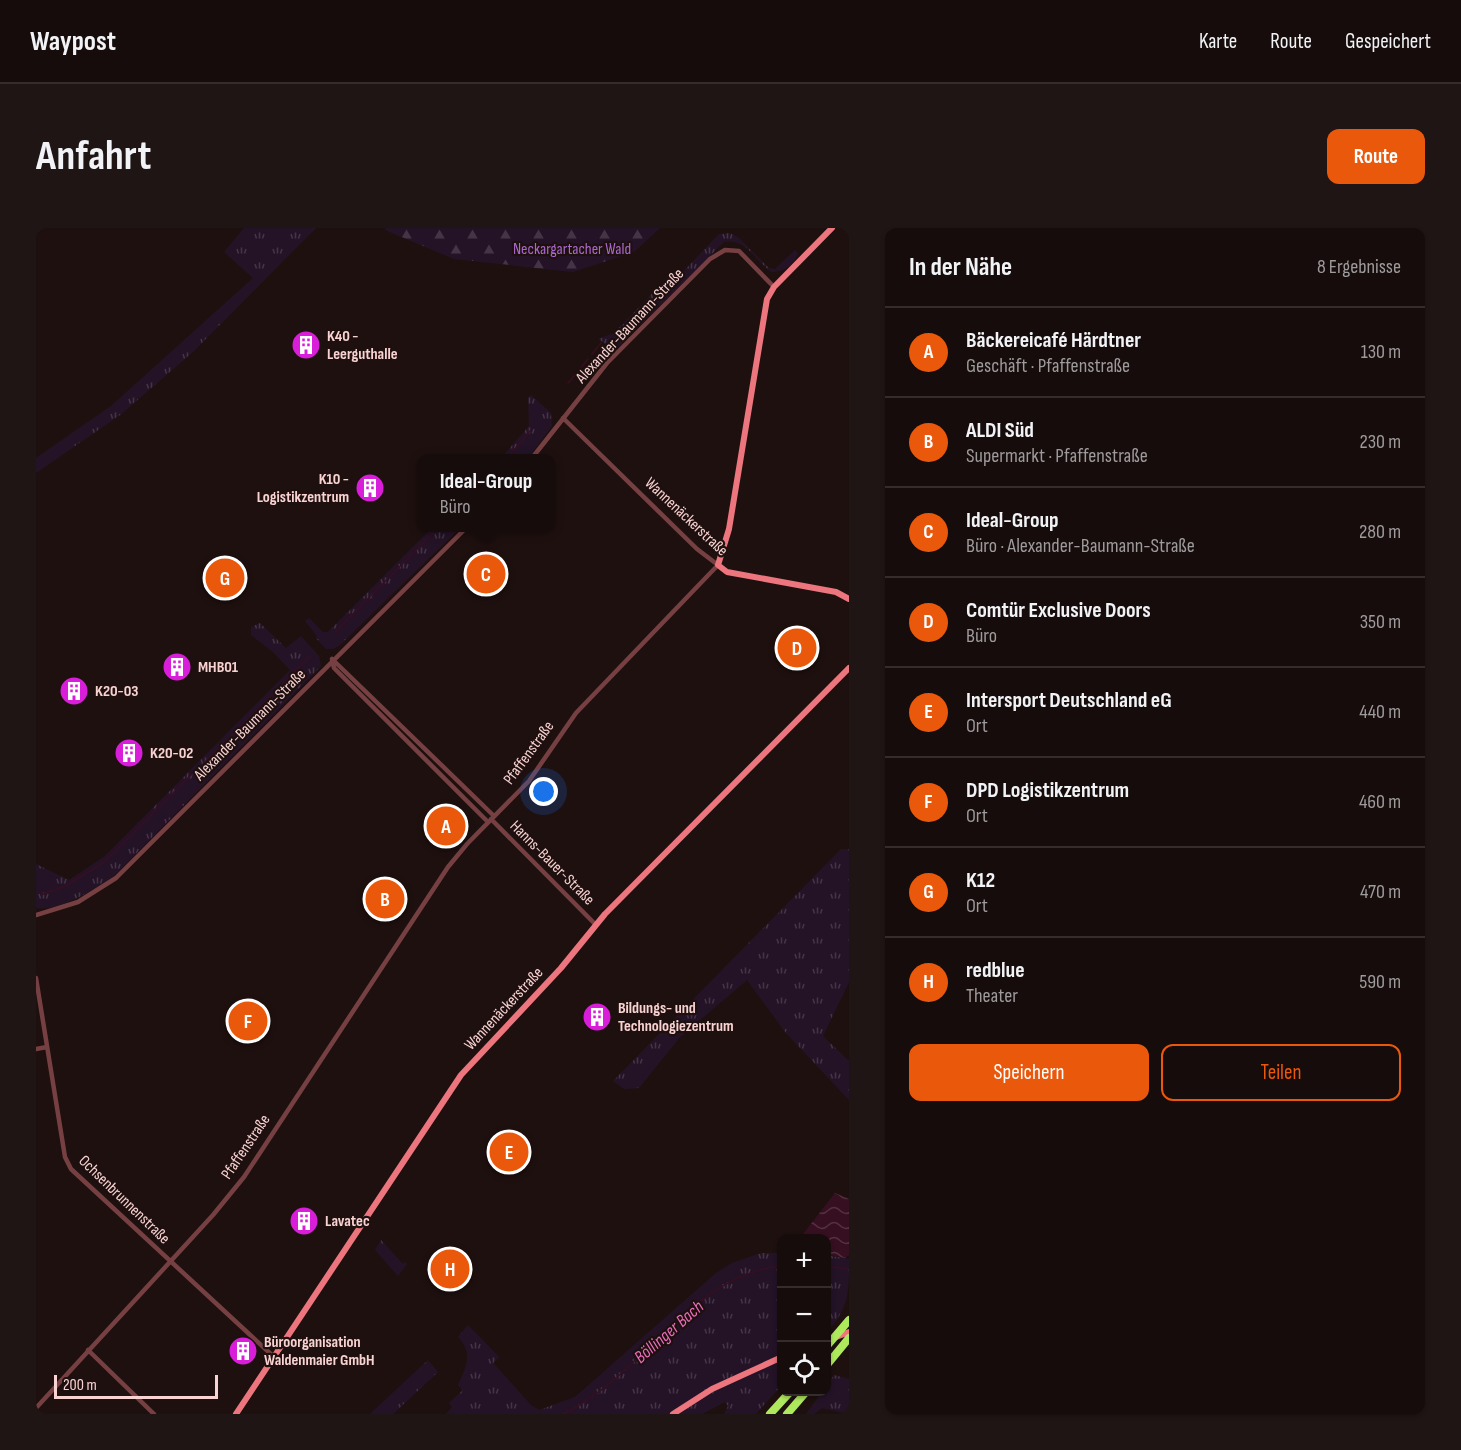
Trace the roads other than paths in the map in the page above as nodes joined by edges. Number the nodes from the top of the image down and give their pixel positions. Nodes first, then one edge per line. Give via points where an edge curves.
1 (832, 228) edge
2 (774, 287) junction
3 (563, 417) junction
4 (536, 454) edge
5 (461, 532) edge
6 (718, 566) junction
7 (849, 598) edge
8 (332, 659) junction
9 (849, 668) edge
10 (444, 771) junction
11 (491, 819) junction
12 (36, 915) edge
13 (595, 924) junction
14 (36, 978) edge
15 (47, 1047) junction
16 (36, 1049) edge
17 (171, 1262) junction
18 (849, 1320) edge
19 (849, 1332) edge
20 (831, 1338) edge
21 (849, 1338) edge
22 (830, 1342) edge
23 (88, 1350) junction
24 (274, 1357) junction
25 (777, 1360) edge
26 (831, 1360) edge
27 (786, 1396) edge
28 (803, 1396) edge
29 (36, 1408) edge
30 (154, 1414) edge
31 (236, 1414) edge
32 (673, 1414) edge
33 (770, 1414) edge
34 (787, 1414) edge

1 - 2 street
2 - 3 street, Alexander-Baumann-Straße via 739,251 718,253 623,346
2 - 6 street, Pfaffenstraße via 767,299 729,529
3 - 4 street, Alexander-Baumann-Straße
3 - 6 street, Wannenäckerstraße
5 - 8 street, Alexander-Baumann-Straße
6 - 7 street, Wannenäckerstraße via 727,572 836,592
6 - 11 street, Pfaffenstraße via 576,713 529,781
8 - 10 street, Hanns-Bauer-Straße via 334,668
8 - 12 street, Alexander-Baumann-Straße via 116,878 78,902
9 - 13 street, Wannenäckerstraße
10 - 11 street, Hanns-Bauer-Straße
10 - 11 street, Hanns-Bauer-Straße
11 - 13 street, Hanns-Bauer-Straße
11 - 17 street, Pfaffenstraße via 448,867 244,1177
13 - 24 street, Wannenäckerstraße via 561,968 461,1075
14 - 15 street, Ochsenbrunnenstraße
15 - 16 street
15 - 17 street, Ochsenbrunnenstraße via 65,1157 71,1169
17 - 23 street, Pfaffenstraße
17 - 24 street, Ochsenbrunnenstraße
18 - 22 highway, bridge
19 - 20 street
21 - 26 highway
23 - 29 street, Pfaffenstraße
23 - 30 street
24 - 31 street, Wannenäckerstraße
25 - 32 street via 712,1389
27 - 33 highway
28 - 34 highway

